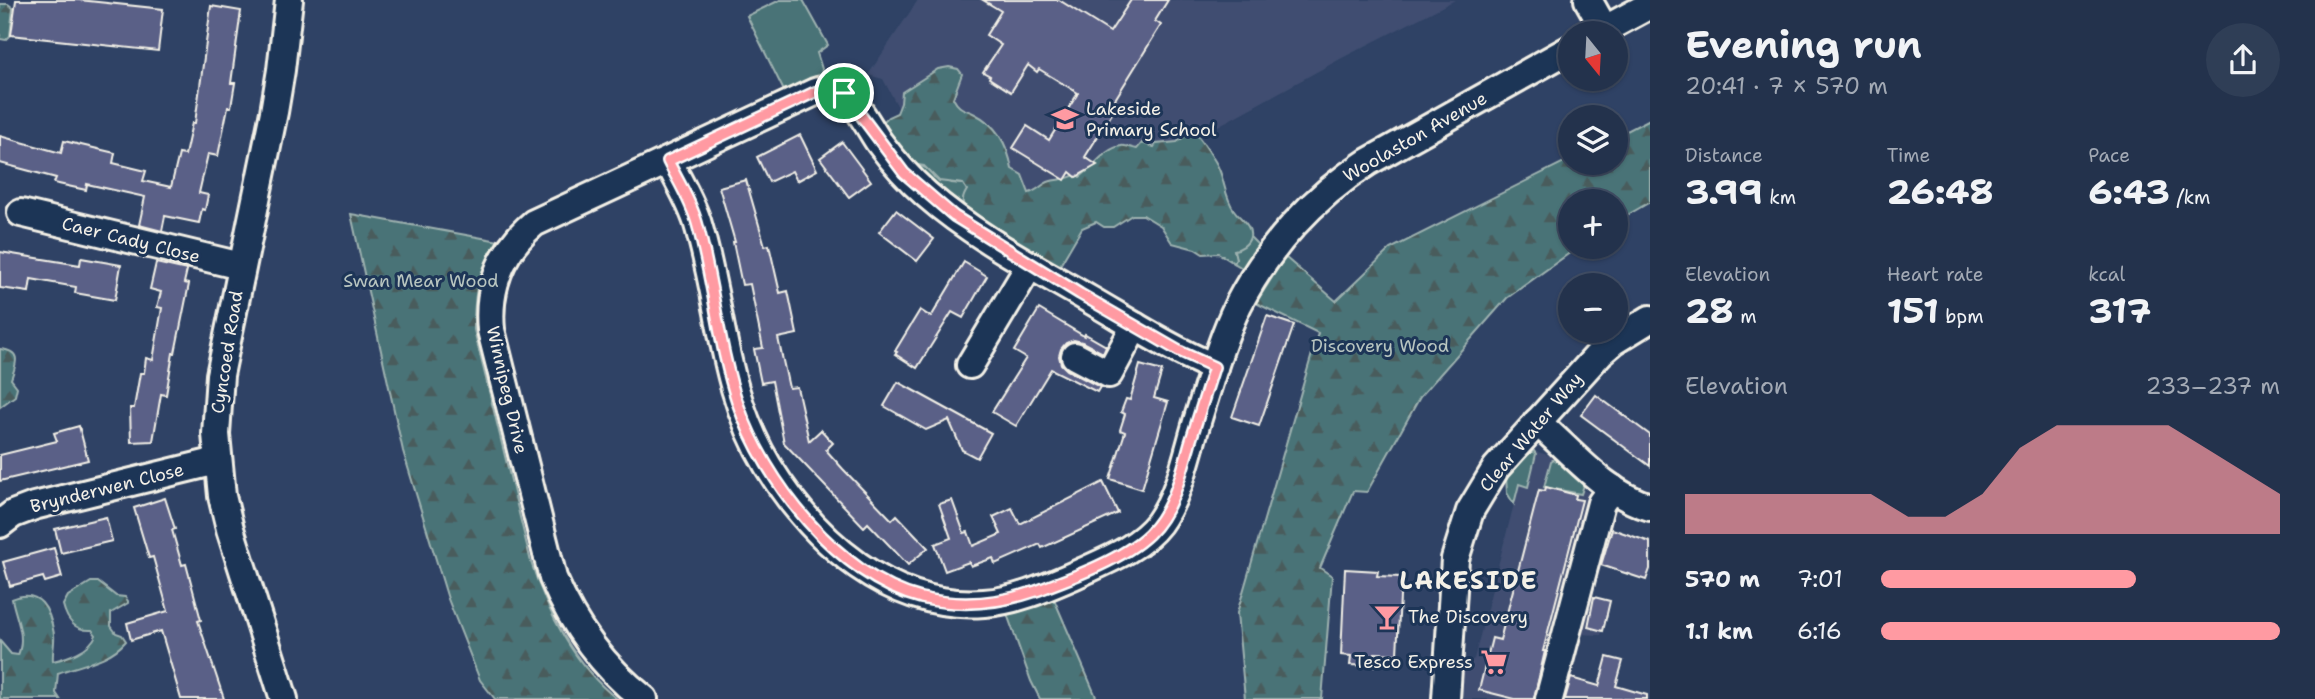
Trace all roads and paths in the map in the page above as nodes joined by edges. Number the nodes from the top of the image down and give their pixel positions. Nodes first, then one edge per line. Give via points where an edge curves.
1 (289, 0) edge
2 (1588, 0) edge
3 (1650, 5) edge
4 (1597, 21) edge
5 (1622, 21) edge
6 (1558, 56) edge
7 (668, 161) junction
8 (21, 213) dead end
9 (1030, 265) junction
10 (242, 266) junction
11 (1650, 319) edge
12 (1135, 326) junction
13 (1075, 356) dead end
14 (970, 365) dead end
15 (1214, 367) junction
16 (1537, 422) junction
17 (217, 461) junction
18 (1612, 488) junction
19 (1650, 507) edge
20 (0, 524) edge
21 (284, 699) edge
22 (644, 699) edge
23 (1446, 699) edge
24 (1549, 699) edge

1 - 10 street, Cyncoed Road via 274,112
2 - 4 street
3 - 5 street
6 - 15 street, Woolaston Avenue via 1348,174 1318,200 1256,274
7 - 9 street, Winnipeg Drive via 815,92 836,90 851,100 914,183 961,221
7 - 15 street, Woolaston Avenue via 696,221 734,391 755,445 820,533 859,566 900,590 964,604 998,601 1062,580 1138,543 1171,502
7 - 22 street, Winnipeg Drive via 550,214 522,233 498,269 489,312 553,578 590,645
8 - 10 street, Caer Cady Close
9 - 12 street
9 - 14 street
10 - 17 street, Cyncoed Road via 217,395
11 - 16 street, Clear Water Way via 1600,353
12 - 13 street via 1109,374
12 - 15 street
16 - 18 street
16 - 23 street, Clear Water Way via 1488,479 1461,534 1455,559
17 - 20 street, Brynderwen Close via 34,506
17 - 21 street, Cyncoed Road via 236,549
18 - 19 street
18 - 24 street via 1601,503

